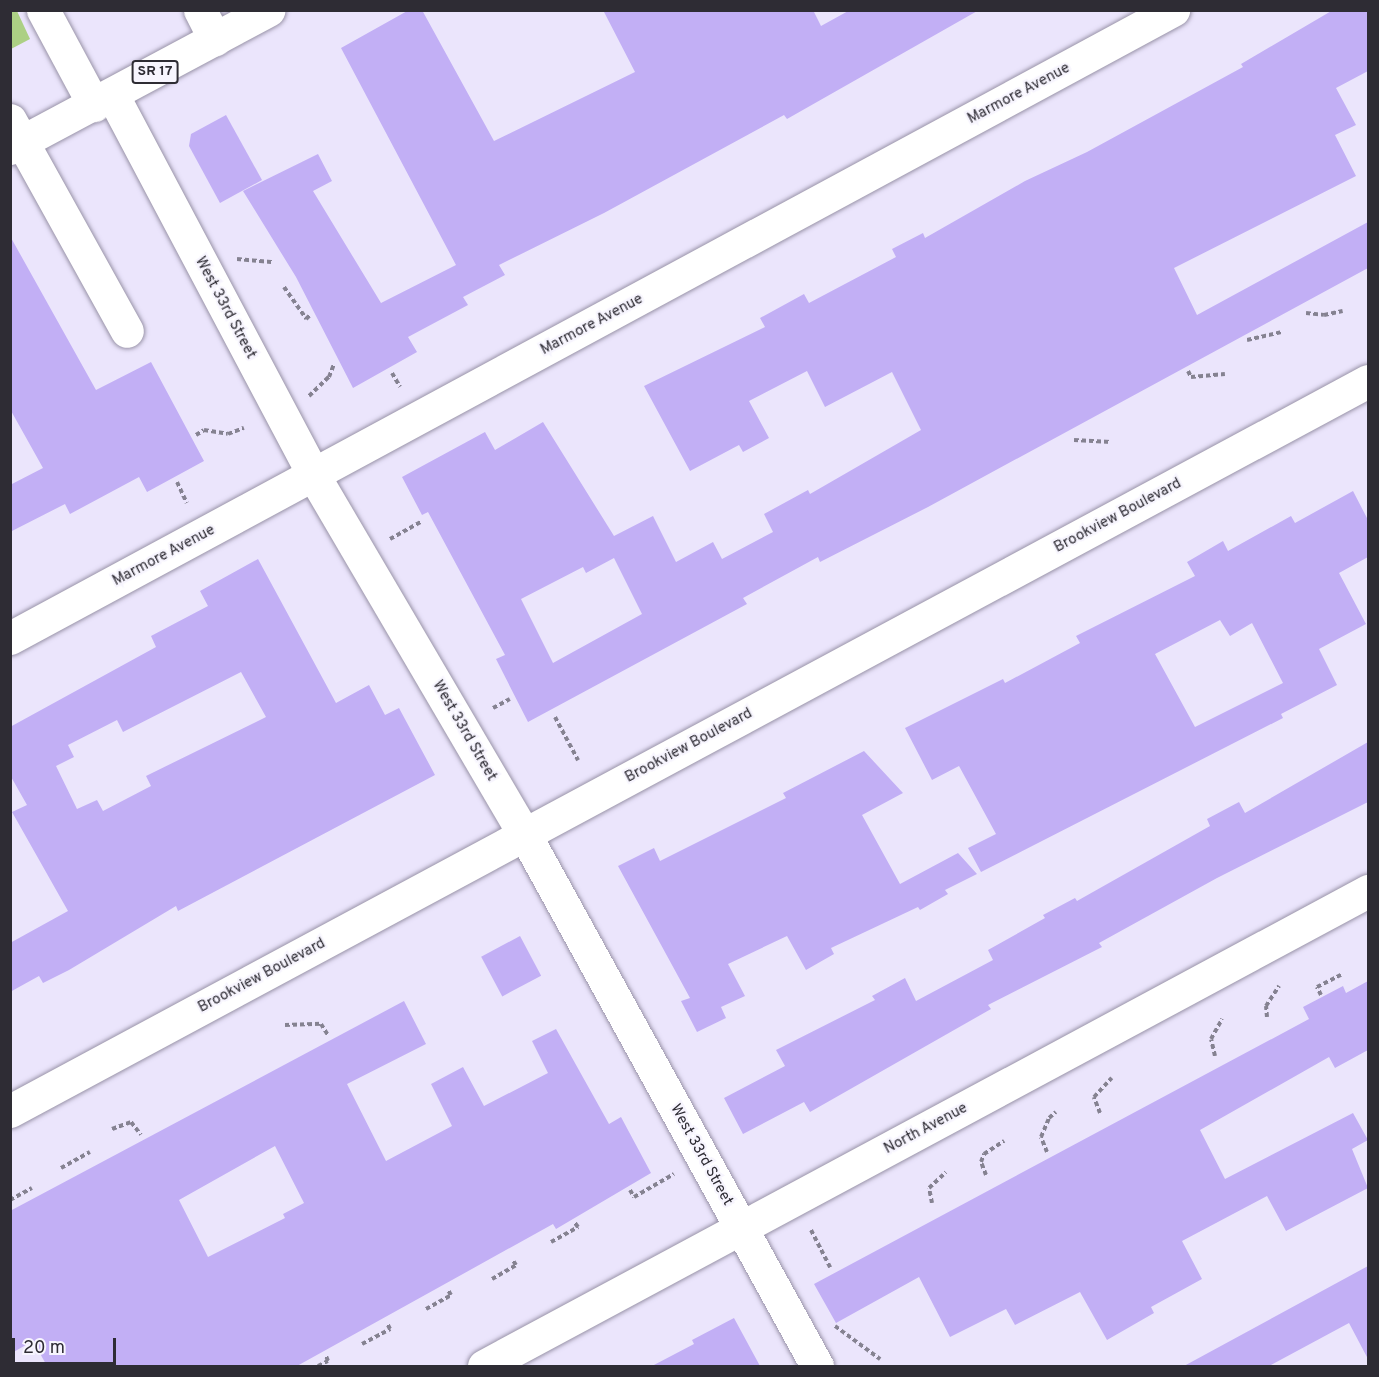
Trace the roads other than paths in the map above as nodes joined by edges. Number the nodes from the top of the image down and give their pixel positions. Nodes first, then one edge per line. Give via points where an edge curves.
1 (43, 10) edge
2 (200, 10) edge
3 (268, 10) edge
4 (1173, 10) edge
5 (215, 39) junction
6 (104, 100) junction
7 (14, 136) edge
8 (127, 331) dead end
9 (1368, 381) edge
10 (314, 476) junction
11 (10, 638) edge
12 (525, 835) junction
13 (1368, 891) edge
14 (10, 1111) edge
15 (741, 1228) junction
16 (484, 1366) edge
17 (817, 1366) edge

1 - 6 street, West 33rd Street
2 - 5 street
3 - 5 street, SR 17
4 - 10 street, Marmore Avenue
5 - 6 street, SR 17
6 - 7 street, SR 17
6 - 10 street, West 33rd Street
7 - 8 street
9 - 12 street, Brookview Boulevard
10 - 11 street, Marmore Avenue
10 - 12 street, West 33rd Street
12 - 14 street, Brookview Boulevard
12 - 15 street, West 33rd Street
13 - 15 street, North Avenue
15 - 16 street, North Avenue
15 - 17 street, West 33rd Street

